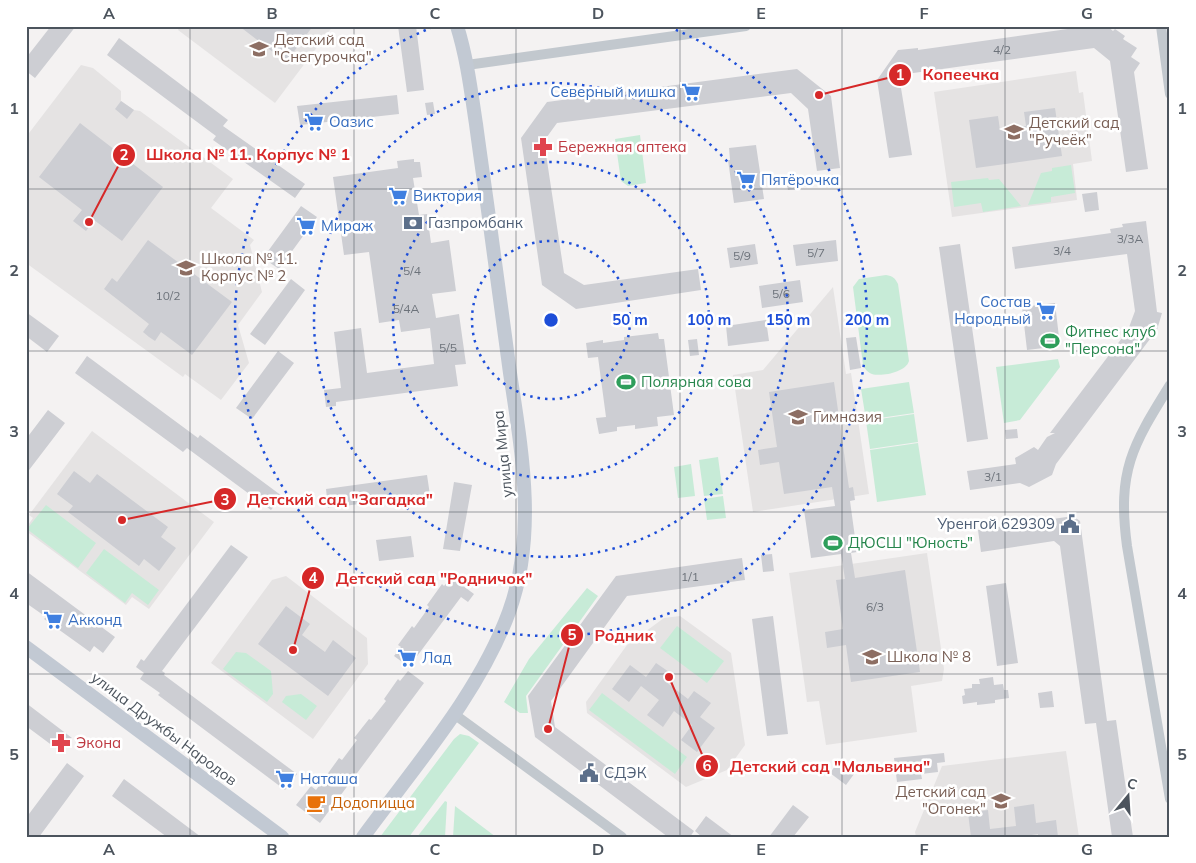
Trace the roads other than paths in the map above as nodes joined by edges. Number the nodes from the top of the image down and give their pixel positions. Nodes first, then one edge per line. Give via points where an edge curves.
1 (457, 26) edge
2 (746, 26) edge
3 (1161, 26) edge
4 (467, 65) junction
5 (1170, 94) edge
6 (1170, 385) edge
7 (26, 647) edge
8 (454, 714) junction
9 (1170, 798) edge
10 (282, 837) edge
11 (363, 837) edge
12 (622, 837) edge

1 - 4 street, улица Мира
2 - 4 street
3 - 5 street
4 - 8 street, улица Мира via 518,426 525,522 521,567 509,612 489,658
6 - 9 street via 1133,450 1126,475 1123,508
7 - 10 street, улица Дружбы Народов
8 - 11 street, улица Мира
8 - 12 street

